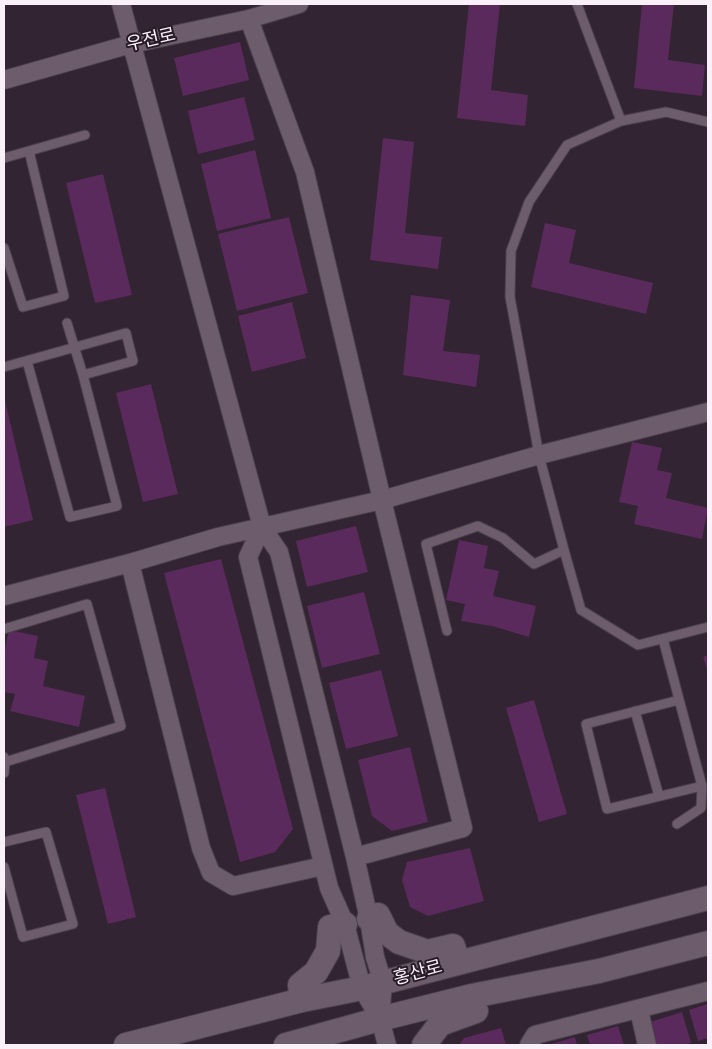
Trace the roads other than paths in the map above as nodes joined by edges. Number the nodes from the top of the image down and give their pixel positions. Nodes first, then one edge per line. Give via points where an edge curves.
1 (121, 4) edge
2 (300, 4) edge
3 (577, 4) edge
4 (249, 19) junction
5 (131, 44) junction
6 (4, 80) edge
7 (621, 121) junction
8 (708, 122) edge
9 (85, 135) dead end
10 (29, 151) junction
11 (4, 158) edge
12 (4, 248) edge
13 (67, 323) dead end
14 (74, 348) junction
15 (27, 361) junction
16 (4, 367) edge
17 (83, 375) junction
18 (708, 412) edge
19 (539, 455) junction
20 (382, 500) junction
21 (262, 527) junction
22 (564, 550) junction
23 (130, 563) junction
24 (4, 596) edge
25 (708, 627) edge
26 (4, 629) edge
27 (447, 631) dead end
28 (663, 639) junction
29 (679, 700) junction
30 (635, 711) junction
31 (5, 759) edge
32 (4, 773) edge
33 (702, 786) junction
34 (659, 796) junction
35 (677, 824) dead end
36 (4, 842) edge
37 (355, 857) junction
38 (323, 866) junction
39 (4, 867) edge
40 (708, 898) edge
41 (369, 919) junction
42 (345, 924) junction
43 (708, 943) edge
44 (458, 962) junction
45 (373, 986) junction
46 (708, 992) edge
47 (472, 996) junction
48 (302, 1000) junction
49 (639, 1010) junction
50 (380, 1019) junction
51 (126, 1045) edge
52 (289, 1045) edge
53 (387, 1045) edge
54 (424, 1045) edge
55 (529, 1045) edge
56 (647, 1045) edge

1 - 5 street
2 - 4 street, 우전로
3 - 7 lane
4 - 5 street, 우전로
4 - 20 street via 305,172
5 - 6 street, 우전로
5 - 21 street
7 - 8 lane via 666,112
7 - 19 lane via 567,145 529,202 511,251 510,297
9 - 10 lane
10 - 11 lane
10 - 12 lane via 64,296 23,307
13 - 14 lane
14 - 15 lane
14 - 17 lane
14 - 17 lane via 126,333 133,360
15 - 16 lane
15 - 17 lane via 70,517 117,506
18 - 19 street
19 - 20 street
19 - 22 lane
20 - 21 street
20 - 37 street via 464,828
21 - 23 street
21 - 37 street via 279,552
21 - 38 street via 248,557
22 - 27 lane via 534,564 503,538 478,526 426,544
22 - 28 lane via 581,610 638,645
23 - 24 street
23 - 38 street via 201,848 211,873 233,886
25 - 28 lane
26 - 31 lane via 88,604 121,726
28 - 29 lane
29 - 30 lane
29 - 33 lane
30 - 34 lane
30 - 34 lane via 586,724 608,809
31 - 32 lane
33 - 34 lane
33 - 35 lane via 702,808
36 - 39 lane via 46,832 73,924 23,938
37 - 41 street
38 - 42 street
40 - 44 street, 홍산로
41 - 44 street via 378,916 387,933 399,942 428,952 453,946
41 - 45 street via 375,957
42 - 45 street
42 - 48 street via 330,927 328,951 316,972 300,985
43 - 47 street, 홍산로 via 599,971
44 - 45 street, 홍산로
45 - 48 street, 홍산로
45 - 50 street
46 - 49 street
47 - 50 street, 홍산로
47 - 54 street via 476,1011 440,1024
48 - 51 street, 홍산로
49 - 55 street via 535,1034
49 - 56 street
50 - 52 street, 홍산로
50 - 53 street

